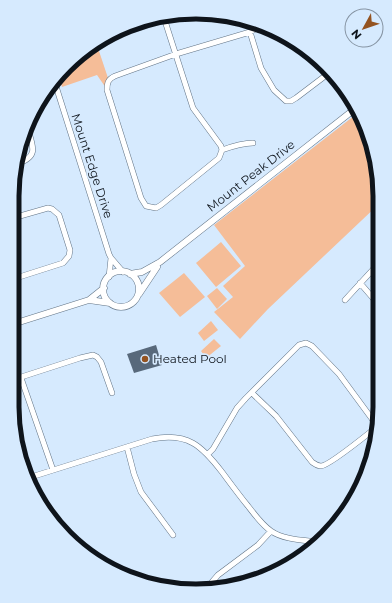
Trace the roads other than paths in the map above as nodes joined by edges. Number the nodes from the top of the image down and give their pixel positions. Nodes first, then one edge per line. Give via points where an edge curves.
1 (165, 22) edge
2 (256, 29) edge
3 (250, 32) junction
4 (176, 54) junction
5 (325, 75) edge
6 (56, 87) edge
7 (351, 112) edge
8 (30, 135) edge
9 (253, 143) dead end
10 (222, 150) junction
11 (22, 162) edge
12 (19, 216) edge
13 (111, 258) junction
14 (160, 262) junction
15 (373, 269) edge
16 (123, 272) junction
17 (130, 274) junction
18 (109, 276) junction
19 (19, 277) edge
20 (360, 283) junction
21 (104, 288) junction
22 (138, 296) junction
23 (373, 298) edge
24 (89, 300) junction
25 (345, 300) dead end
26 (110, 303) junction
27 (19, 322) edge
28 (21, 378) joint
29 (112, 393) dead end
30 (252, 393) junction
31 (373, 419) edge
32 (371, 431) edge
33 (127, 447) junction
34 (208, 454) junction
35 (53, 470) junction
36 (33, 476) edge
37 (271, 531) junction
38 (173, 536) dead end
39 (312, 541) edge
40 (212, 583) edge

1 - 4 street
2 - 3 street
3 - 4 street
3 - 5 street via 265,76 274,90 286,101 296,98
4 - 10 street via 193,108
4 - 10 street via 115,76 107,82 107,90 143,202 151,208 161,205 219,158
6 - 13 street, Mount Edge Drive
7 - 14 street, Mount Peak Drive
8 - 11 street via 33,153 29,159
9 - 10 street
12 - 19 street via 52,209 59,215 70,250 63,263
13 - 16 street, Mount Edge Drive
13 - 18 street, Mount Edge Drive
14 - 17 street, Mount Peak Drive via 149,270
14 - 22 street, Mount Peak Drive
15 - 20 street
16 - 17 street, Mount Peak Drive
16 - 18 street
17 - 22 street via 138,284
18 - 21 street, Mount Peak Drive
20 - 23 street
20 - 25 street
21 - 24 street, Mount Peak Drive
21 - 26 street via 105,296
22 - 26 street, Mount Peak Drive via 133,303 126,306 118,307
24 - 26 street, Mount Peak Drive
24 - 27 street, Mount Peak Drive
28 - 29 street via 93,355 101,362
28 - 35 street
30 - 31 street via 299,345 306,343 339,374
30 - 32 street via 276,416 312,462 321,466
30 - 34 street via 238,408
33 - 34 street via 168,437 185,440
33 - 35 street
33 - 38 street via 141,492
34 - 37 street via 256,517
35 - 36 street
37 - 39 street
37 - 40 street via 258,545 218,575

